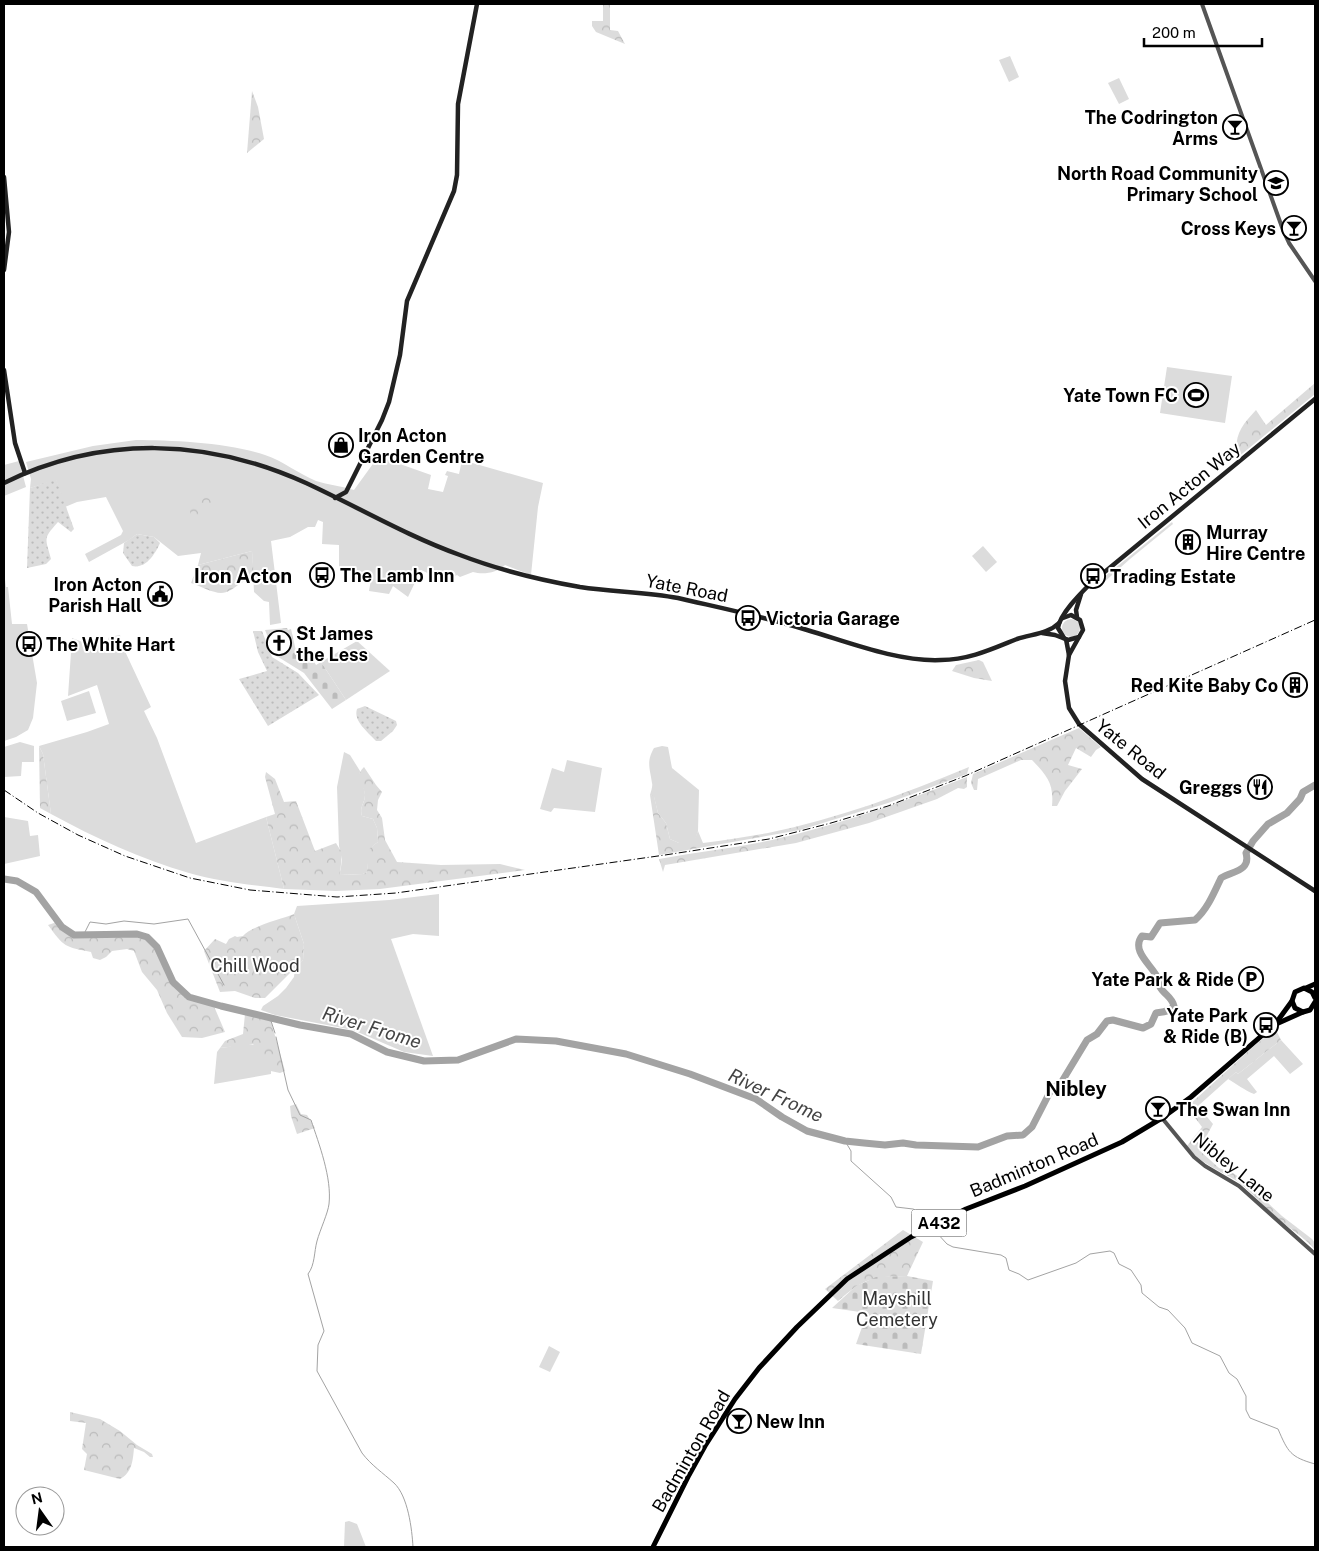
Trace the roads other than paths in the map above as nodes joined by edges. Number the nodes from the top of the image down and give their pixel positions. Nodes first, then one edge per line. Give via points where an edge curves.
1 (477, 4) edge
2 (1202, 4) edge
3 (4, 177) edge
4 (4, 270) edge
5 (1315, 281) edge
6 (4, 370) edge
7 (1315, 399) edge
8 (25, 473) junction
9 (4, 483) edge
10 (335, 498) junction
11 (1081, 593) junction
12 (1078, 617) junction
13 (1063, 618) junction
14 (1059, 623) junction
15 (1041, 633) junction
16 (1079, 637) junction
17 (1065, 639) junction
18 (1069, 655) junction
19 (1315, 891) edge
20 (1315, 984) edge
21 (1305, 988) junction
22 (1315, 1000) edge
23 (1292, 1001) junction
24 (1303, 1012) junction
25 (1274, 1025) junction
26 (1162, 1118) junction
27 (1315, 1254) edge
28 (653, 1547) edge

1 - 10 main road via 458,104 458,165 454,191 407,301 400,356 389,402 346,492
2 - 5 street via 1283,230
3 - 4 main road via 9,232
6 - 8 main road via 15,443
7 - 11 main road, Iron Acton Way
8 - 9 main road, Yate Road
8 - 10 main road, Yate Road via 72,458 115,450 194,450 263,467
10 - 15 main road, Yate Road via 415,537 504,570 581,587 678,598 915,659 962,658
11 - 12 main road via 1076,610
11 - 13 main road, Iron Acton Way
12 - 13 main road
12 - 16 main road via 1083,626
13 - 14 main road
14 - 15 main road, Yate Road
14 - 17 main road via 1059,632
15 - 17 main road, Yate Road
16 - 17 main road
16 - 18 main road, Yate Road
17 - 18 main road, Yate Road
18 - 19 main road, Yate Road via 1065,684 1069,708 1086,731 1142,779
20 - 21 main road
21 - 22 main road via 1312,992
21 - 23 main road via 1295,992
22 - 24 main road via 1310,1010
23 - 24 main road via 1295,1008
23 - 25 main road, Badminton Road / A432
24 - 25 main road, Badminton Road / A432
25 - 26 main road, Badminton Road / A432
26 - 27 street, Nibley Lane via 1194,1157 1239,1186
26 - 28 main road, Badminton Road / A432 via 1102,1152 966,1209 911,1237 846,1279 765,1361 737,1397 696,1462

